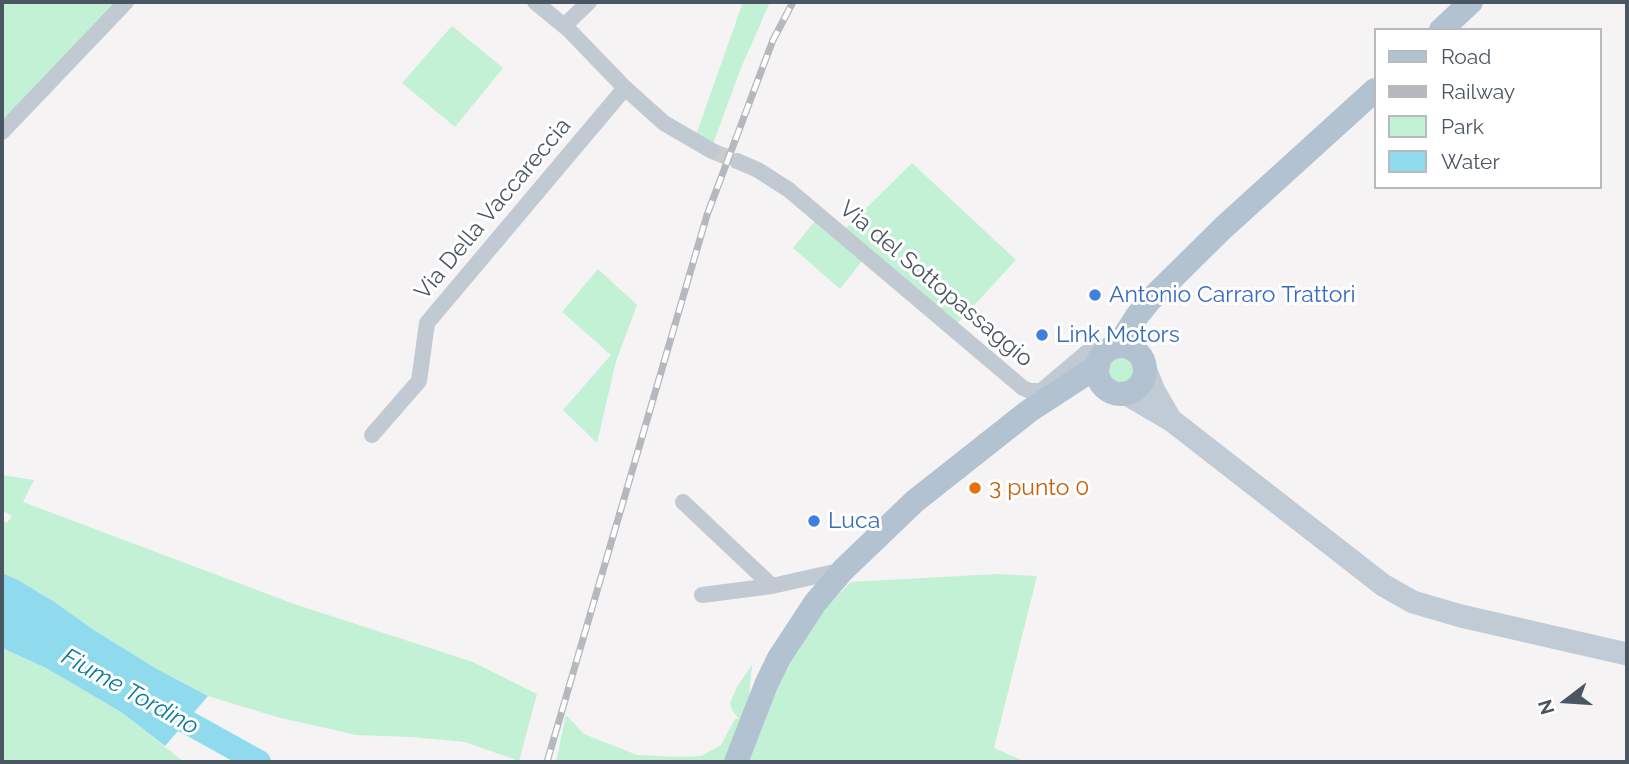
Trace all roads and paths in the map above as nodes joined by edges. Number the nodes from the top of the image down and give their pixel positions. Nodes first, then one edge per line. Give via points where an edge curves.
1 (126, 2) edge
2 (535, 2) edge
3 (589, 2) edge
4 (1471, 2) edge
5 (564, 26) junction
6 (1443, 28) edge
7 (625, 88) junction
8 (1374, 91) edge
9 (2, 132) edge
10 (712, 151) tunnel mouth
11 (737, 161) tunnel mouth
12 (1150, 300) junction
13 (1106, 355) junction
14 (1143, 362) junction
15 (1121, 393) junction
16 (1044, 401) junction
17 (1171, 420) junction
18 (372, 435) dead end
19 (683, 502) dead end
20 (837, 577) junction
21 (772, 586) junction
22 (702, 595) dead end
23 (1627, 654) edge
24 (736, 762) edge

1 - 9 street
2 - 5 street
3 - 5 street
4 - 6 main road
5 - 7 street
7 - 10 street via 664,123
7 - 18 street, Via Della Vaccareccia via 427,323 419,381
8 - 12 main road
11 - 13 street, Via del Sottopassaggio via 789,190 1030,391 1041,391 1092,348
12 - 13 main road
12 - 14 main road
13 - 14 main road via 1132,349
13 - 15 main road via 1097,373 1101,383
13 - 16 main road
14 - 15 main road via 1142,380 1132,391
14 - 17 main road
15 - 16 main road via 1086,393
15 - 17 main road
16 - 20 main road via 915,501
17 - 23 main road via 1383,586 1413,602
19 - 21 street
20 - 21 street
20 - 24 main road via 779,658
21 - 22 street

